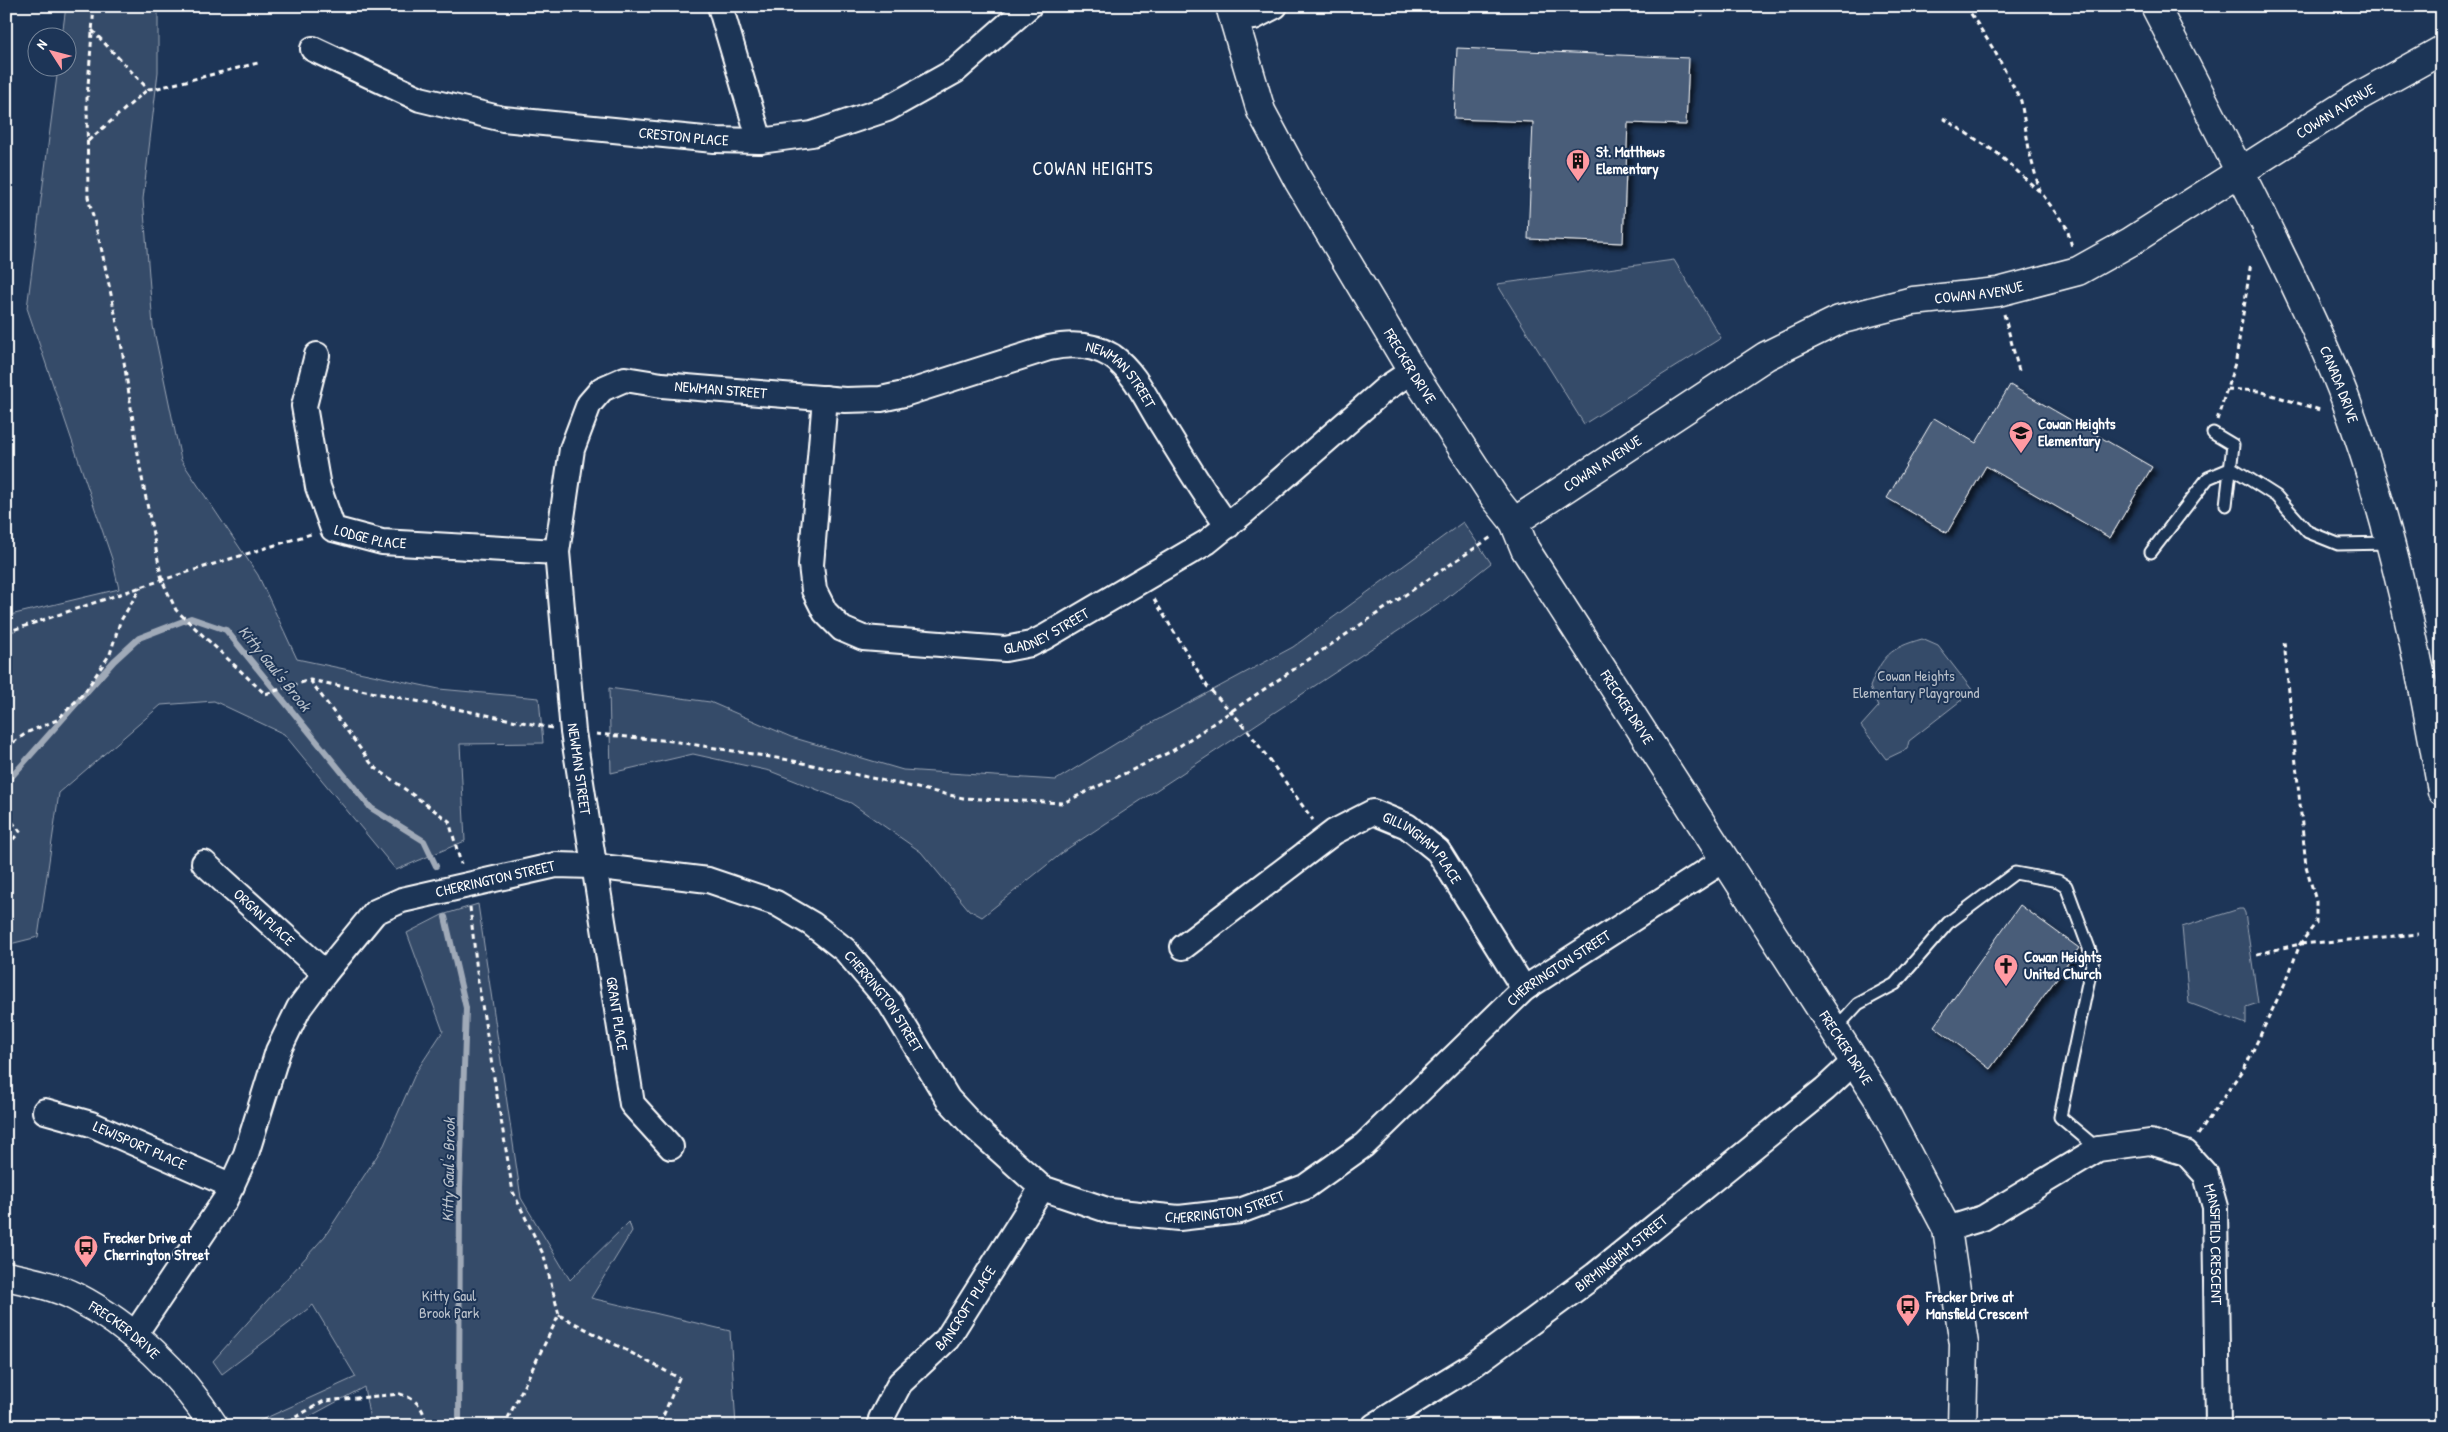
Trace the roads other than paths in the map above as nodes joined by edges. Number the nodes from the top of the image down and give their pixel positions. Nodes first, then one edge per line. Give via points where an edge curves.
1 (720, 6) edge
2 (1029, 6) edge
3 (1275, 6) edge
4 (2155, 6) edge
5 (1232, 12) edge
6 (313, 49) dead end
7 (2442, 50) edge
8 (760, 141) junction
9 (2241, 171) junction
10 (318, 355) dead end
11 (1412, 371) junction
12 (825, 398) junction
13 (2213, 433) road end
14 (2232, 468) junction
15 (2226, 505) dead end
16 (1228, 526) junction
17 (1504, 529) junction
18 (2392, 543) junction
19 (557, 552) junction
20 (2151, 552) dead end
21 (2442, 791) edge
22 (1724, 860) junction
23 (204, 863) dead end
24 (593, 866) junction
25 (1183, 947) dead end
26 (325, 972) junction
27 (1524, 989) junction
28 (1835, 1029) junction
29 (1855, 1061) junction
30 (45, 1111) dead end
31 (671, 1147) dead end
32 (2098, 1149) junction
33 (232, 1186) junction
34 (1042, 1188) junction
35 (1947, 1229) junction
36 (6, 1276) edge
37 (134, 1337) junction
38 (880, 1419) dead end
39 (214, 1426) edge
40 (1374, 1426) edge
41 (1962, 1426) edge
42 (2218, 1426) edge

1 - 8 street
2 - 8 street, CRESTON PLACE via 955,71 887,109 812,134
3 - 5 street via 1254,16
4 - 9 street, CANADA DRIVE
5 - 11 street, FRECKER DRIVE via 1261,111 1312,204
6 - 8 street, CRESTON PLACE via 420,99 503,119 714,140
7 - 9 street, COWAN AVENUE via 2359,96
9 - 17 street, COWAN AVENUE via 2078,271 1998,292 1913,301 1840,320 1766,356
9 - 18 street, CANADA DRIVE via 2345,398
10 - 19 street, LODGE PLACE via 304,406 318,487 333,529 382,542
11 - 16 street, GLADNEY STREET via 1384,389
11 - 17 street, FRECKER DRIVE via 1495,498
12 - 16 street, NEWMAN STREET via 891,397 1049,348 1074,344 1093,348 1112,356 1131,375 1207,498
12 - 16 street, GLADNEY STREET via 811,578 818,601 832,621 863,638 991,649 1031,644 1172,564
12 - 19 street, NEWMAN STREET via 625,379 602,390 589,404 572,449
13 - 14 lane via 2234,445
14 - 15 lane
14 - 18 lane via 2276,496 2308,532 2338,544
14 - 20 lane via 2208,478
17 - 22 street, FRECKER DRIVE via 1525,548
18 - 21 street, CANADA DRIVE via 2421,668
19 - 24 street, NEWMAN STREET via 573,732
22 - 27 street, CHERRINGTON STREET
22 - 28 street, FRECKER DRIVE
23 - 26 street, ORGAN PLACE
24 - 26 street, CHERRINGTON STREET via 556,865 402,900 375,912
24 - 31 street, GRANT PLACE via 632,1104
24 - 34 street, CHERRINGTON STREET via 708,880 776,903 812,924 845,950 890,1003 948,1099
25 - 27 street, GILLINGHAM PLACE via 1334,832 1373,812 1407,826 1438,851
26 - 33 street, CHERRINGTON STREET via 284,1036 246,1154
27 - 34 street, CHERRINGTON STREET via 1364,1145 1305,1187 1240,1211 1179,1218 1110,1211
28 - 29 street, FRECKER DRIVE
28 - 32 lane via 1858,1004 1895,984 1948,923 2015,873 2058,880 2066,886 2093,959 2060,1117
29 - 35 street, FRECKER DRIVE
29 - 40 street, BIRMINGHAM STREET via 1825,1089 1595,1275 1473,1365
30 - 33 street, LEWISPORT PLACE via 91,1124
32 - 35 street, MANSFIELD CRESCENT via 1983,1218
32 - 42 street, MANSFIELD CRESCENT via 2150,1142 2186,1153 2206,1175 2215,1207
33 - 37 street, CHERRINGTON STREET via 209,1227
34 - 38 street, BANCROFT PLACE via 947,1339 900,1382
35 - 41 street, FRECKER DRIVE via 1964,1344
36 - 37 street, FRECKER DRIVE via 74,1296 110,1317
37 - 39 street, FRECKER DRIVE via 170,1368

